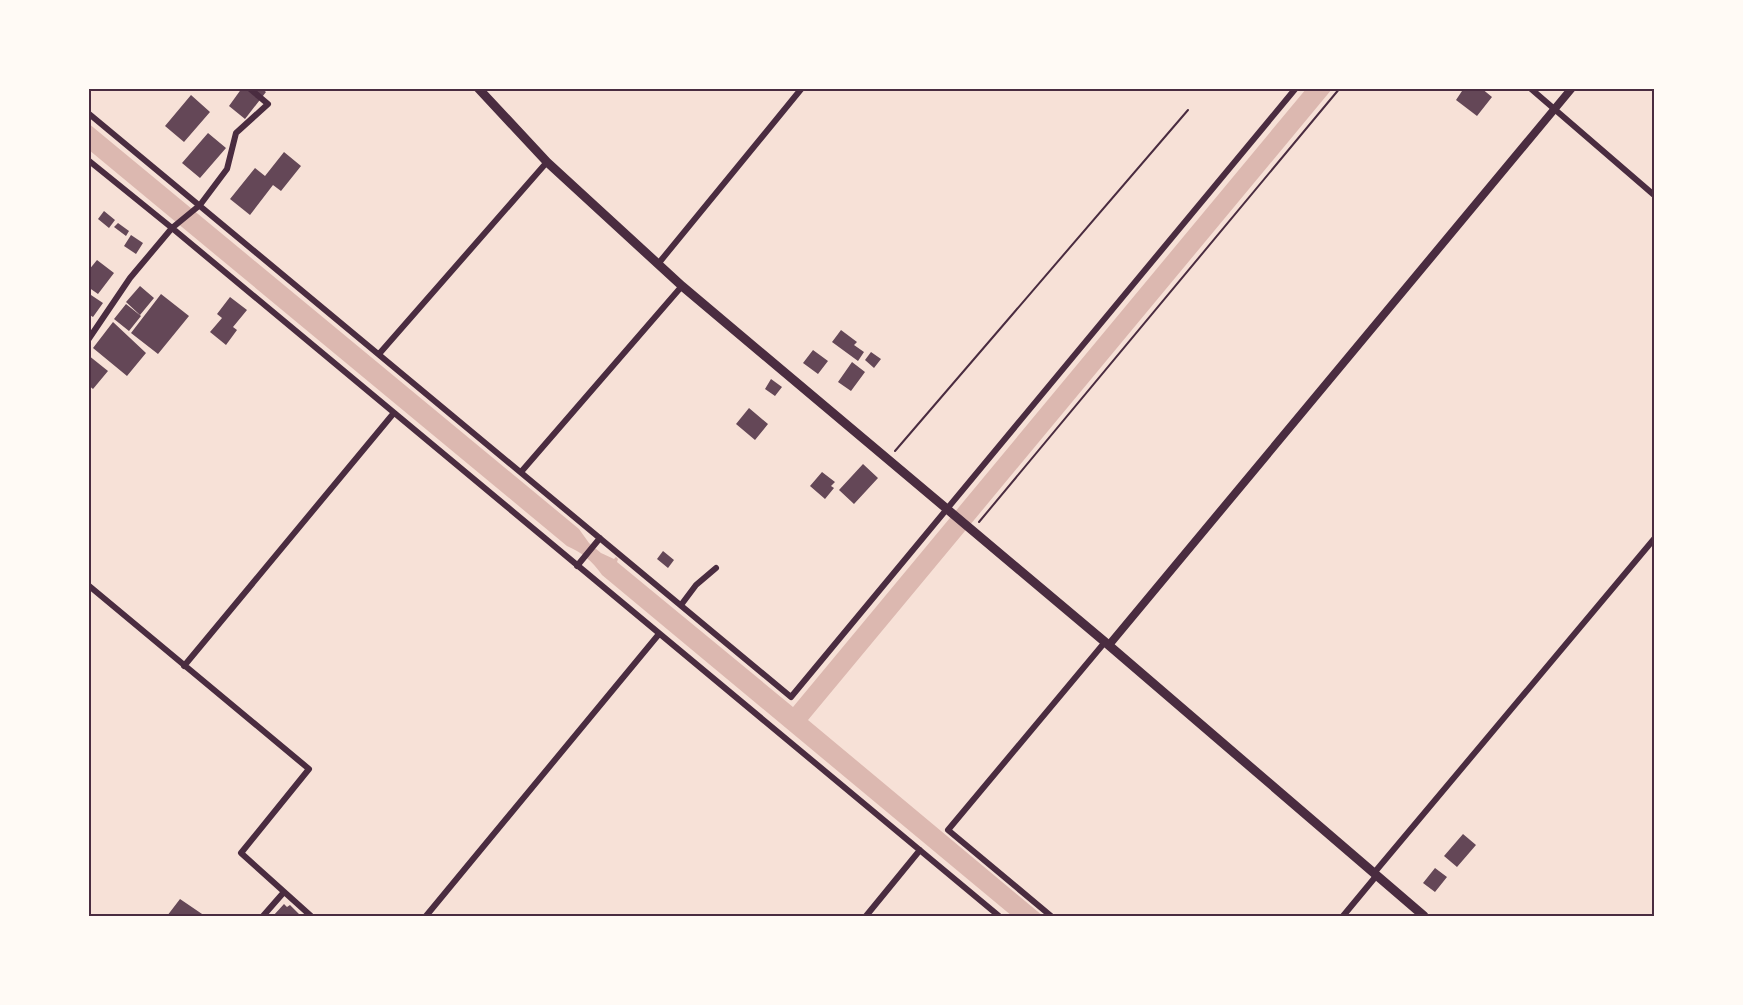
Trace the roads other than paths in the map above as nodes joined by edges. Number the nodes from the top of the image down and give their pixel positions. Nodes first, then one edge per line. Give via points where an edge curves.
1 (249, 88) edge
2 (478, 88) edge
3 (802, 88) edge
4 (1296, 88) edge
5 (1530, 88) edge
6 (1572, 88) edge
7 (1555, 109) junction
8 (88, 112) edge
9 (88, 160) edge
10 (548, 162) junction
11 (1654, 195) edge
12 (200, 205) junction
13 (172, 228) junction
14 (658, 264) junction
15 (682, 286) junction
16 (88, 340) edge
17 (379, 354) junction
18 (393, 414) junction
19 (521, 472) junction
20 (950, 511) junction
21 (600, 538) junction
22 (1654, 539) edge
23 (577, 566) junction
24 (716, 568) dead end
25 (88, 585) edge
26 (681, 605) junction
27 (659, 634) junction
28 (1107, 643) junction
29 (184, 666) junction
30 (920, 850) junction
31 (1376, 874) junction
32 (284, 892) junction
33 (263, 916) edge
34 (311, 916) edge
35 (426, 916) edge
36 (866, 916) edge
37 (999, 916) edge
38 (1052, 916) edge
39 (1343, 916) edge
40 (1424, 916) edge

1 - 12 street via 268,104 236,133 227,169
2 - 10 main road
3 - 14 street
4 - 20 street
5 - 7 street
6 - 7 street
7 - 11 street
7 - 28 street
8 - 12 street
9 - 13 street
10 - 14 main road
10 - 17 street
12 - 13 street
12 - 17 street
13 - 16 street via 130,278
13 - 18 street
14 - 15 main road
15 - 19 street
15 - 20 main road
17 - 19 street
18 - 23 street
18 - 29 street
19 - 21 street
20 - 26 street via 791,697
20 - 28 main road via 975,525
21 - 23 street
21 - 26 street
22 - 31 street
23 - 27 street
24 - 26 street
25 - 29 street
27 - 30 street
27 - 35 street
28 - 31 main road
28 - 38 street via 948,830
29 - 32 street via 309,769 240,853
30 - 36 street
30 - 37 street
31 - 39 street
31 - 40 main road
32 - 33 street
32 - 34 street

